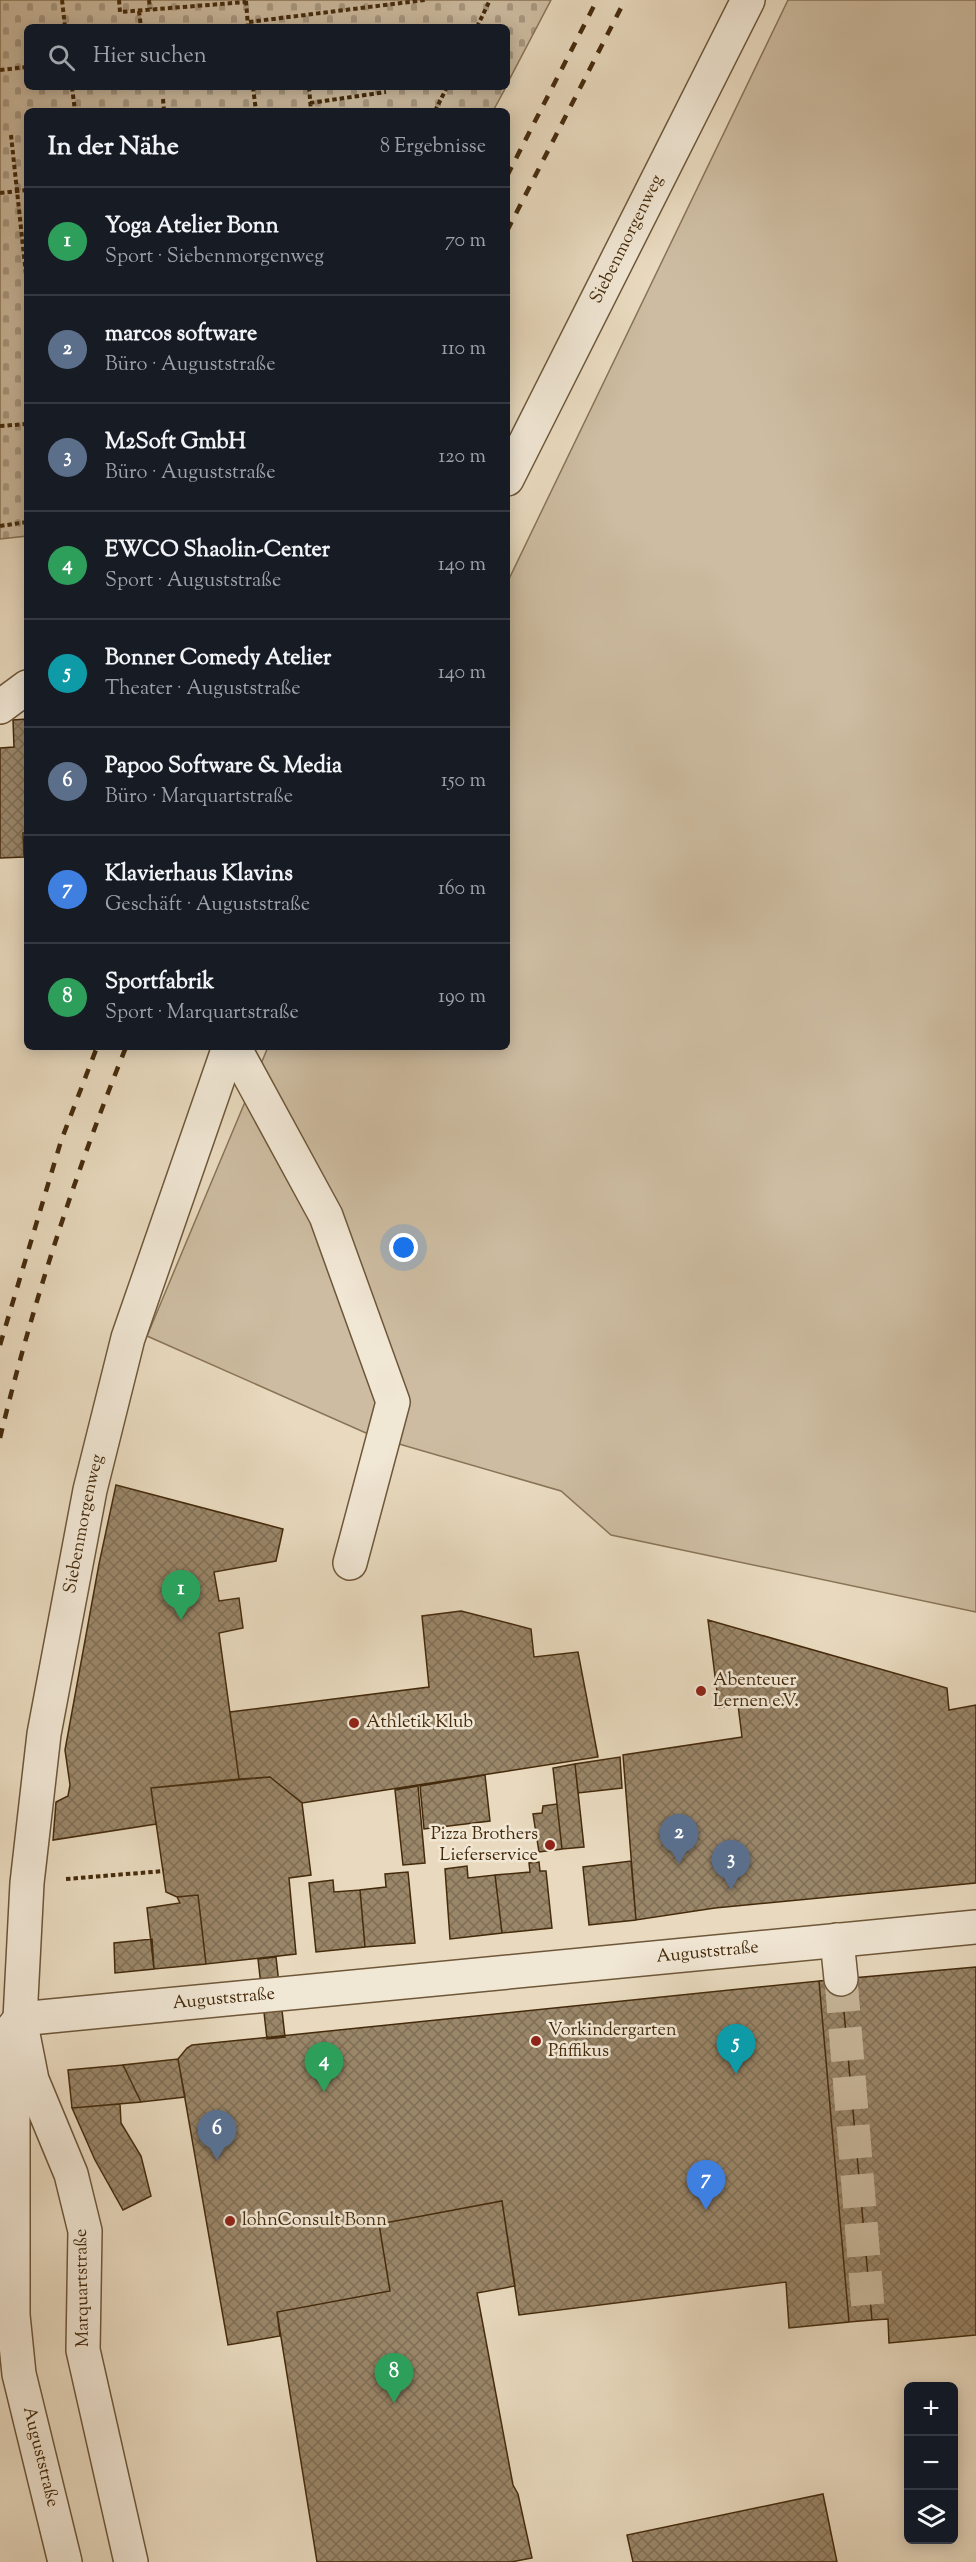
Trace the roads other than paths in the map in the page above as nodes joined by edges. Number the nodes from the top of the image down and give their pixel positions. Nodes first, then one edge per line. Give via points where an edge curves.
1 (747, 0) edge
2 (510, 473) edge
3 (24, 689) edge
4 (0, 706) edge
5 (228, 1050) edge
6 (236, 1050) edge
7 (350, 1563) dead end
8 (976, 1927) edge
9 (837, 1940) junction
10 (841, 1979) tunnel mouth
11 (20, 2019) junction
12 (65, 2562) edge
13 (131, 2562) edge

1 - 2 street, Siebenmorgenweg
3 - 4 street
5 - 11 street, Siebenmorgenweg via 128,1338 90,1490 44,1734 27,1883
6 - 7 street via 326,1216 393,1402
8 - 9 street, Auguststraße
9 - 10 street
9 - 11 street, Auguststraße
11 - 12 street, Auguststraße via 13,2028 13,2315 19,2374
11 - 13 street, Marquartstraße via 32,2080 71,2174 85,2231 83,2350

